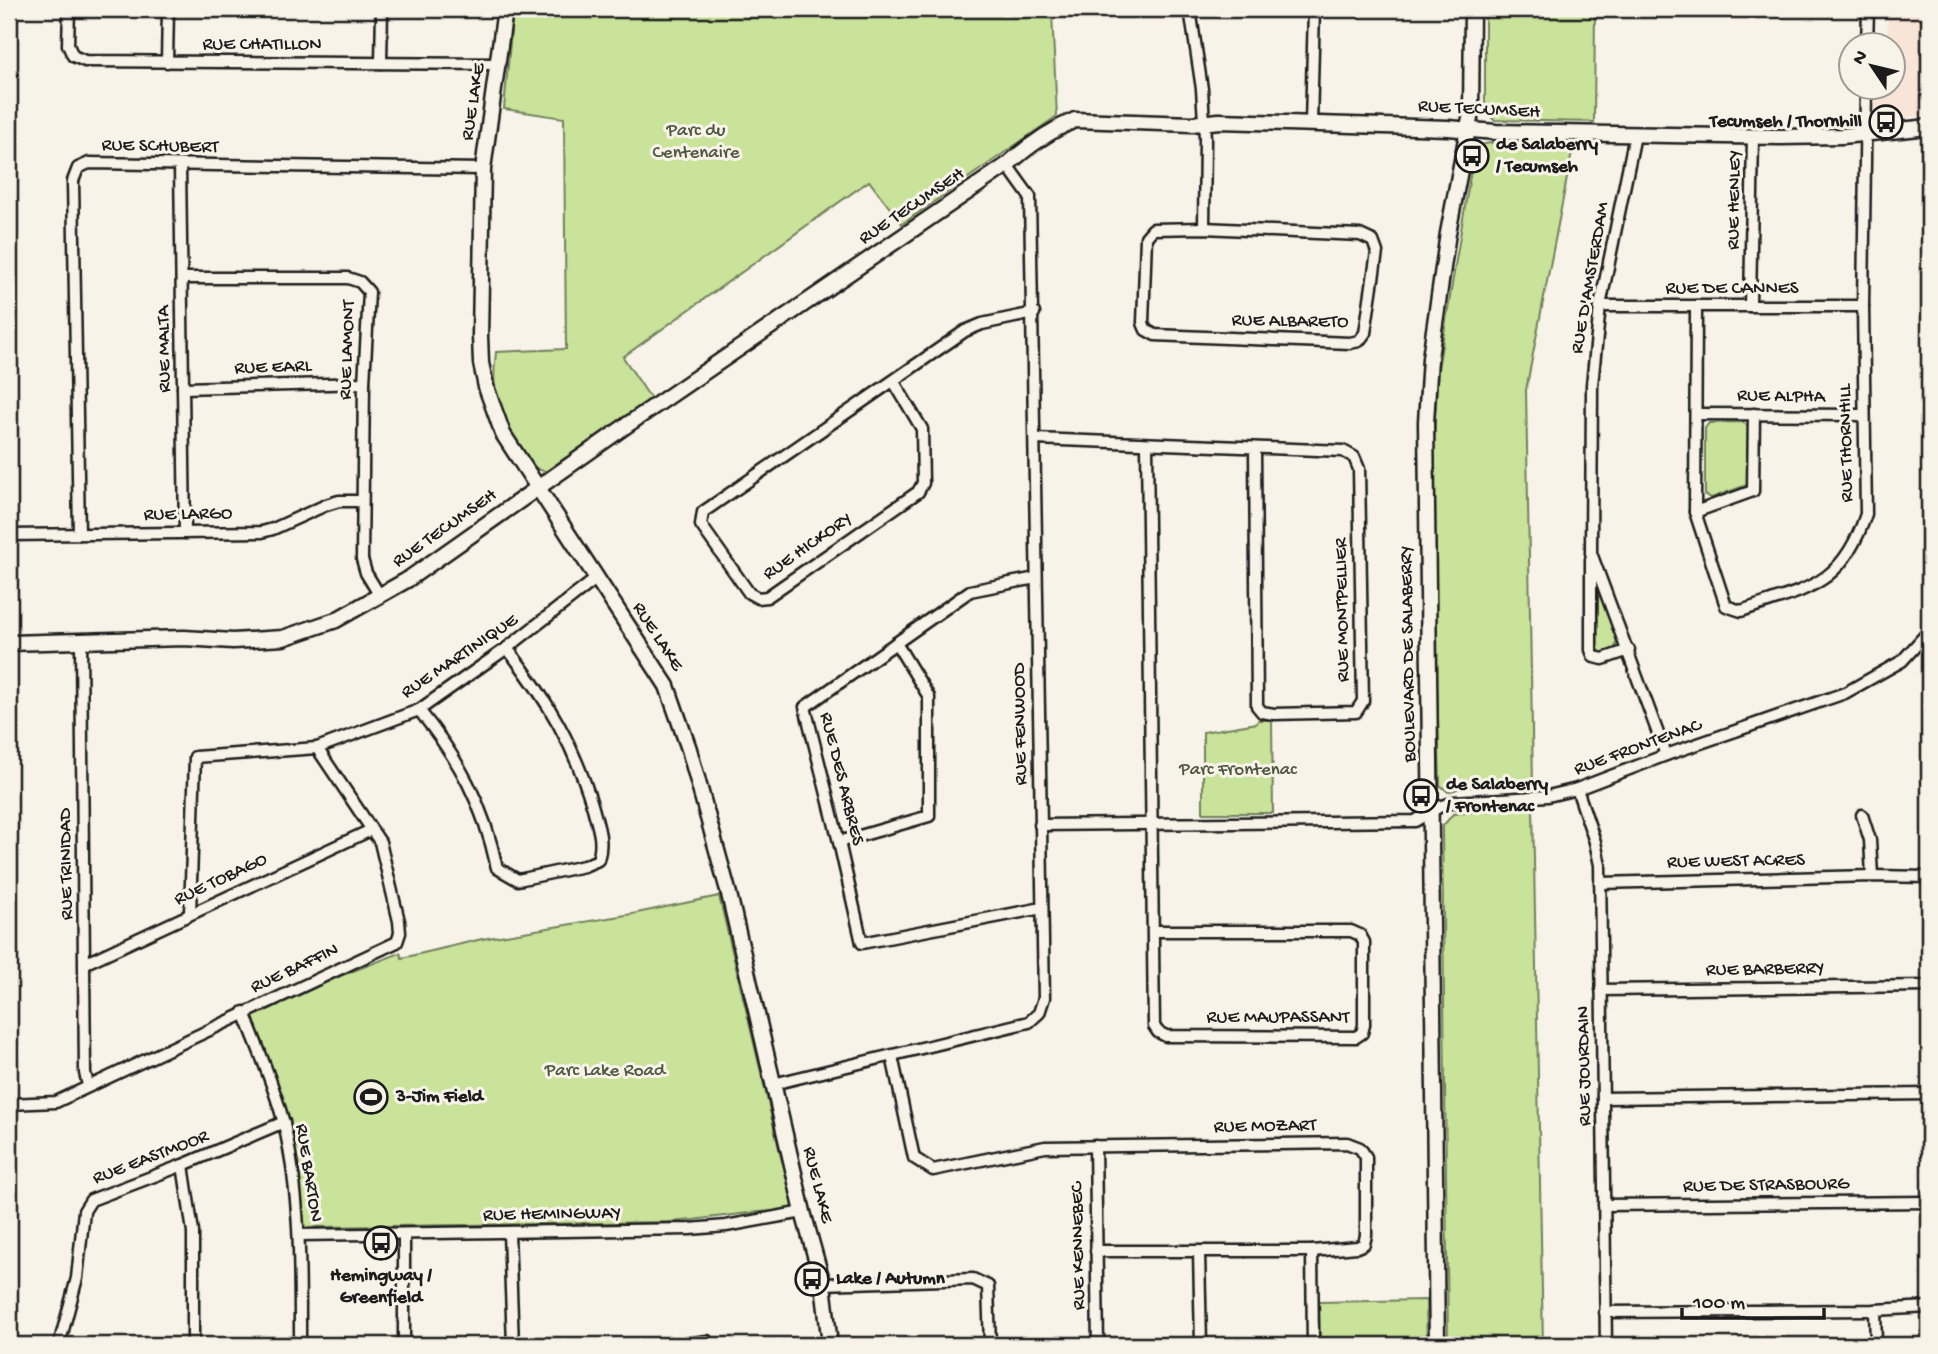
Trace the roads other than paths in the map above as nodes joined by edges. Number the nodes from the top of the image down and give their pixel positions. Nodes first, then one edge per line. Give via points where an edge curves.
1 (69, 9) edge
2 (168, 9) edge
3 (382, 9) edge
4 (505, 9) edge
5 (1190, 9) edge
6 (1314, 9) edge
7 (1472, 9) edge
8 (1868, 9) edge
9 (1867, 32) edge
10 (167, 62) junction
11 (381, 63) junction
12 (499, 64) junction
13 (1866, 102) edge
14 (1204, 122) junction
15 (1311, 124) junction
16 (1929, 127) edge
17 (1467, 130) junction
18 (1866, 134) junction
19 (1635, 135) junction
20 (1753, 136) junction
21 (180, 165) junction
22 (1007, 165) junction
23 (484, 169) junction
24 (1204, 228) junction
25 (182, 278) junction
26 (1600, 306) junction
27 (1696, 306) junction
28 (1750, 306) junction
29 (1863, 306) junction
30 (1034, 313) junction
31 (894, 382) junction
32 (364, 383) junction
33 (183, 388) junction
34 (1696, 414) junction
35 (1754, 414) junction
36 (1864, 415) junction
37 (1035, 439) junction
38 (1147, 445) junction
39 (1255, 447) junction
40 (536, 489) junction
41 (362, 501) junction
42 (1695, 512) junction
43 (185, 533) junction
44 (79, 534) junction
45 (9, 535) edge
46 (1591, 553) junction
47 (597, 578) junction
48 (1036, 578) junction
49 (380, 596) junction
50 (1928, 636) edge
51 (81, 642) junction
52 (9, 643) edge
53 (896, 643) junction
54 (507, 648) junction
55 (1629, 650) junction
56 (419, 710) junction
57 (317, 748) junction
58 (1666, 755) junction
59 (1577, 789) junction
60 (1430, 812) junction
61 (1862, 815) dead end
62 (1041, 825) junction
63 (1151, 825) junction
64 (371, 830) junction
65 (839, 842) junction
66 (1872, 876) junction
67 (1929, 877) edge
68 (1600, 883) junction
69 (1042, 908) junction
70 (190, 913) junction
71 (1154, 931) junction
72 (86, 963) junction
73 (1929, 986) edge
74 (1601, 990) junction
75 (244, 1013) junction
76 (892, 1056) junction
77 (774, 1084) junction
78 (88, 1086) junction
79 (1929, 1094) edge
80 (1603, 1098) junction
81 (9, 1104) edge
82 (284, 1122) junction
83 (1095, 1146) junction
84 (183, 1165) junction
85 (1929, 1202) edge
86 (1604, 1205) junction
87 (803, 1212) junction
88 (509, 1233) junction
89 (300, 1235) junction
90 (404, 1235) junction
91 (1097, 1251) junction
92 (1312, 1251) junction
93 (1199, 1252) junction
94 (823, 1284) junction
95 (1929, 1307) edge
96 (1875, 1310) junction
97 (1605, 1312) junction
98 (59, 1345) edge
99 (193, 1345) edge
100 (300, 1345) edge
101 (404, 1345) edge
102 (513, 1345) edge
103 (678, 1345) edge
104 (709, 1345) edge
105 (830, 1345) edge
106 (990, 1345) edge
107 (1098, 1345) edge
108 (1201, 1345) edge
109 (1313, 1345) edge
110 (1437, 1345) edge
111 (1606, 1345) edge
112 (1876, 1345) edge

1 - 10 street, RUE CHATILLON via 68,45 73,56 85,61
2 - 10 street
3 - 11 street
4 - 12 street, RUE LAKE
5 - 14 street
6 - 15 street
7 - 17 street, BOULEVARD DE SALABERRY via 1472,107
8 - 9 street
10 - 11 street, RUE CHATILLON
11 - 12 street, RUE CHATILLON
12 - 23 street, RUE LAKE
13 - 18 street, RUE THORNHILL
14 - 15 street, RUE TECUMSEH
14 - 22 street, RUE TECUMSEH via 1075,120
14 - 24 street
15 - 17 street, RUE TECUMSEH
16 - 18 street, RUE TECUMSEH
17 - 19 street, RUE TECUMSEH
17 - 60 street, BOULEVARD DE SALABERRY via 1427,386
18 - 20 street, RUE TECUMSEH
18 - 29 street, RUE THORNHILL
19 - 20 street, RUE TECUMSEH
19 - 26 street, RUE D'AMSTERDAM
20 - 28 street, RUE HENLEY
21 - 23 street, RUE SCHUBERT
21 - 25 street, RUE MALTA
21 - 44 street, RUE SCHUBERT via 89,163 78,168 73,181
22 - 30 street, RUE FENWOOD via 1030,197
22 - 40 street, RUE TECUMSEH
23 - 40 street, RUE LAKE via 481,363 503,434
24 - 24 street, RUE ALBARETO via 1153,229 1146,237 1146,330 1155,335 1359,341 1377,252 1373,241 1360,235
25 - 32 street, RUE LAMONT via 348,278 360,282 369,292
25 - 33 street, RUE MALTA
26 - 27 street, RUE DE CANNES
26 - 46 street, RUE D'AMSTERDAM via 1592,385
27 - 28 street, RUE DE CANNES
27 - 34 street, RUE THORNHILL
28 - 29 street, RUE DE CANNES
29 - 36 street, RUE THORNHILL
30 - 31 street, RUE HICKORY via 965,331
30 - 37 street, RUE FENWOOD
31 - 31 street, RUE HICKORY via 703,512 701,525 749,593 767,597 918,492 923,483 922,429
32 - 33 street, RUE EARL
32 - 41 street, RUE LAMONT
33 - 43 street, RUE MALTA
34 - 35 street, RUE ALPHA
34 - 42 street, RUE THORNHILL
35 - 36 street, RUE ALPHA
35 - 42 street via 1754,491
36 - 42 street, RUE THORNHILL via 1866,514 1842,564 1820,583 1733,610 1727,606
37 - 38 street, RUE MONTPELLIER
37 - 48 street, RUE FENWOOD
38 - 39 street, RUE MONTPELLIER
38 - 63 street, RUE MAUPASSANT
39 - 39 street, RUE MONTPELLIER via 1343,451 1354,457 1359,469 1363,701 1356,712 1274,714 1257,706
40 - 47 street, RUE LAKE
40 - 49 street, RUE TECUMSEH
41 - 43 street, RUE LARGO via 339,501 261,532
41 - 49 street, RUE LAMONT via 362,559
43 - 44 street, RUE LARGO
44 - 45 street, RUE LARGO
46 - 55 street, RUE D'AMSTERDAM
46 - 55 street, RUE D'AMSTERDAM via 1591,650 1599,660
47 - 54 street, RUE MARTINIQUE
47 - 77 street, RUE LAKE via 667,686 729,894
48 - 53 street, RUE DES ARBRES via 970,592
48 - 62 street, RUE FENWOOD
49 - 51 street, RUE TECUMSEH via 336,620 283,638
50 - 58 street, RUE FRONTENAC via 1902,661 1845,693
51 - 52 street, RUE TECUMSEH
51 - 72 street, RUE TRINIDAD
53 - 65 street, RUE DES ARBRES via 804,707
53 - 65 street via 929,698 929,816
54 - 56 street, RUE MARTINIQUE
54 - 56 street via 569,740 601,837 598,860 518,880 497,868 474,792
55 - 58 street, RUE D'AMSTERDAM
56 - 57 street, RUE MARTINIQUE
57 - 64 street, RUE BAFFIN
57 - 70 street, RUE MARTINIQUE via 195,757
58 - 59 street, RUE FRONTENAC
59 - 60 street, RUE FRONTENAC via 1548,796 1454,802
59 - 68 street, RUE JOURDAIN via 1597,847
60 - 63 street, RUE FRONTENAC via 1415,821
60 - 110 street, BOULEVARD DE SALABERRY
61 - 66 street via 1870,840
62 - 63 street, RUE FRONTENAC
62 - 69 street, RUE FENWOOD
63 - 71 street, RUE MAUPASSANT
64 - 70 street, RUE TOBAGO
64 - 75 street, RUE BAFFIN via 380,842 399,921 397,942
65 - 69 street, RUE DES ARBRES via 862,943
66 - 67 street, RUE WEST ACRES
66 - 68 street, RUE WEST ACRES
68 - 74 street, RUE JOURDAIN
69 - 76 street, RUE FENWOOD via 1044,998 1040,1013 1029,1022
70 - 72 street, RUE TOBAGO
71 - 71 street, RUE MAUPASSANT via 1154,1026 1166,1036 1356,1037 1362,1033 1364,942 1360,935 1351,931
72 - 78 street, RUE TRINIDAD
73 - 74 street, RUE BARBERRY
74 - 80 street, RUE JOURDAIN
75 - 78 street, RUE BAFFIN
75 - 82 street, RUE BARTON
76 - 77 street, RUE FENWOOD
76 - 83 street, RUE MOZART via 914,1158 933,1170 1045,1147
77 - 87 street, RUE LAKE
78 - 81 street, RUE BAFFIN via 56,1102
79 - 80 street
80 - 86 street, RUE JOURDAIN
82 - 84 street, RUE EASTMOOR
82 - 89 street, RUE BARTON
83 - 91 street, RUE KENNEBEC
83 - 92 street, RUE MOZART via 1347,1143 1360,1148 1366,1157 1364,1244
84 - 98 street, RUE EASTMOOR via 91,1200 84,1211 77,1278
84 - 99 street via 193,1232
85 - 86 street, RUE DE STRASBOURG
86 - 97 street, RUE JOURDAIN
87 - 88 street, RUE HEMINGWAY via 705,1228
87 - 94 street, RUE LAKE
88 - 90 street, RUE HEMINGWAY
88 - 102 street
89 - 90 street, RUE HEMINGWAY
89 - 100 street, RUE BARTON
90 - 101 street
91 - 93 street, RUE MOZART
91 - 107 street, RUE KENNEBEC
92 - 93 street, RUE MOZART
92 - 109 street
93 - 108 street
94 - 105 street, RUE LAKE
94 - 106 street via 972,1279 988,1286
95 - 96 street
96 - 97 street
96 - 112 street
97 - 111 street, RUE JOURDAIN
103 - 104 street via 707,1341

